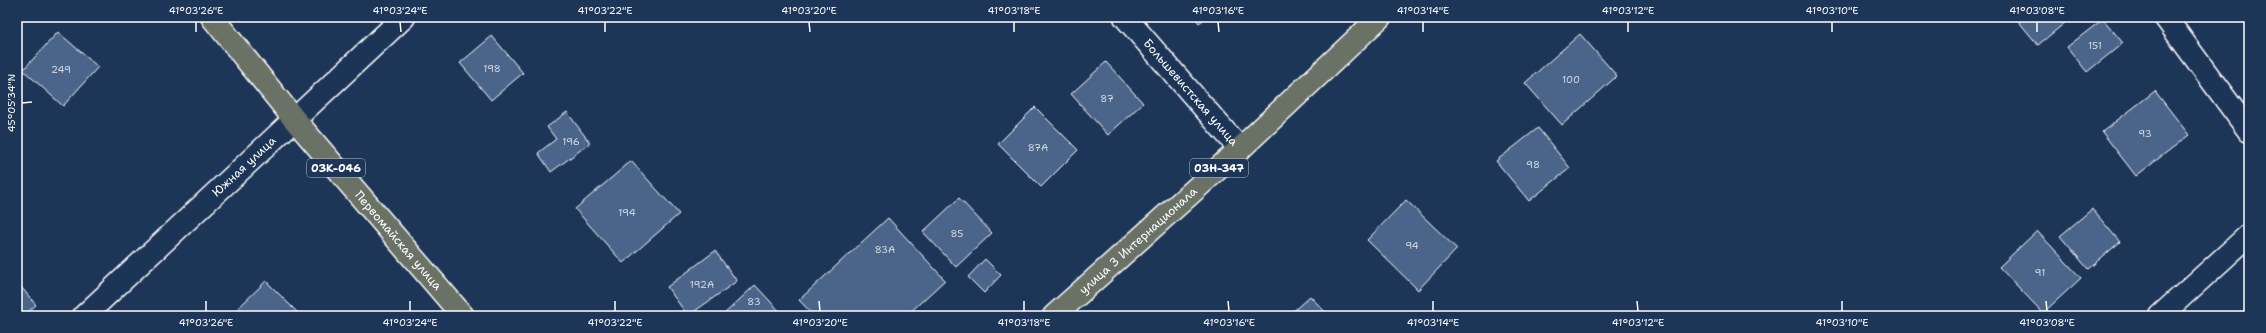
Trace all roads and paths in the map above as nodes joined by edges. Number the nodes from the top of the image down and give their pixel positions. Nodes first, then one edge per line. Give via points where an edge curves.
1 (212, 17) edge
2 (404, 17) edge
3 (1126, 17) edge
4 (1380, 17) edge
5 (2165, 17) edge
6 (294, 119) junction
7 (2249, 131) edge
8 (1240, 149) junction
9 (2249, 235) edge
10 (84, 316) edge
11 (463, 316) edge
12 (1054, 316) edge
13 (2160, 316) edge

1 - 6 main road, Первомайская улица / 03К-046
2 - 6 street, Южная улица
3 - 8 street, Большевистская улица
4 - 8 main road, улица 3 Интернационала / 03Н-347
5 - 7 street
6 - 10 street, Южная улица
6 - 11 main road, Первомайская улица / 03К-046
8 - 12 main road, улица 3 Интернационала / 03Н-347
9 - 13 street

